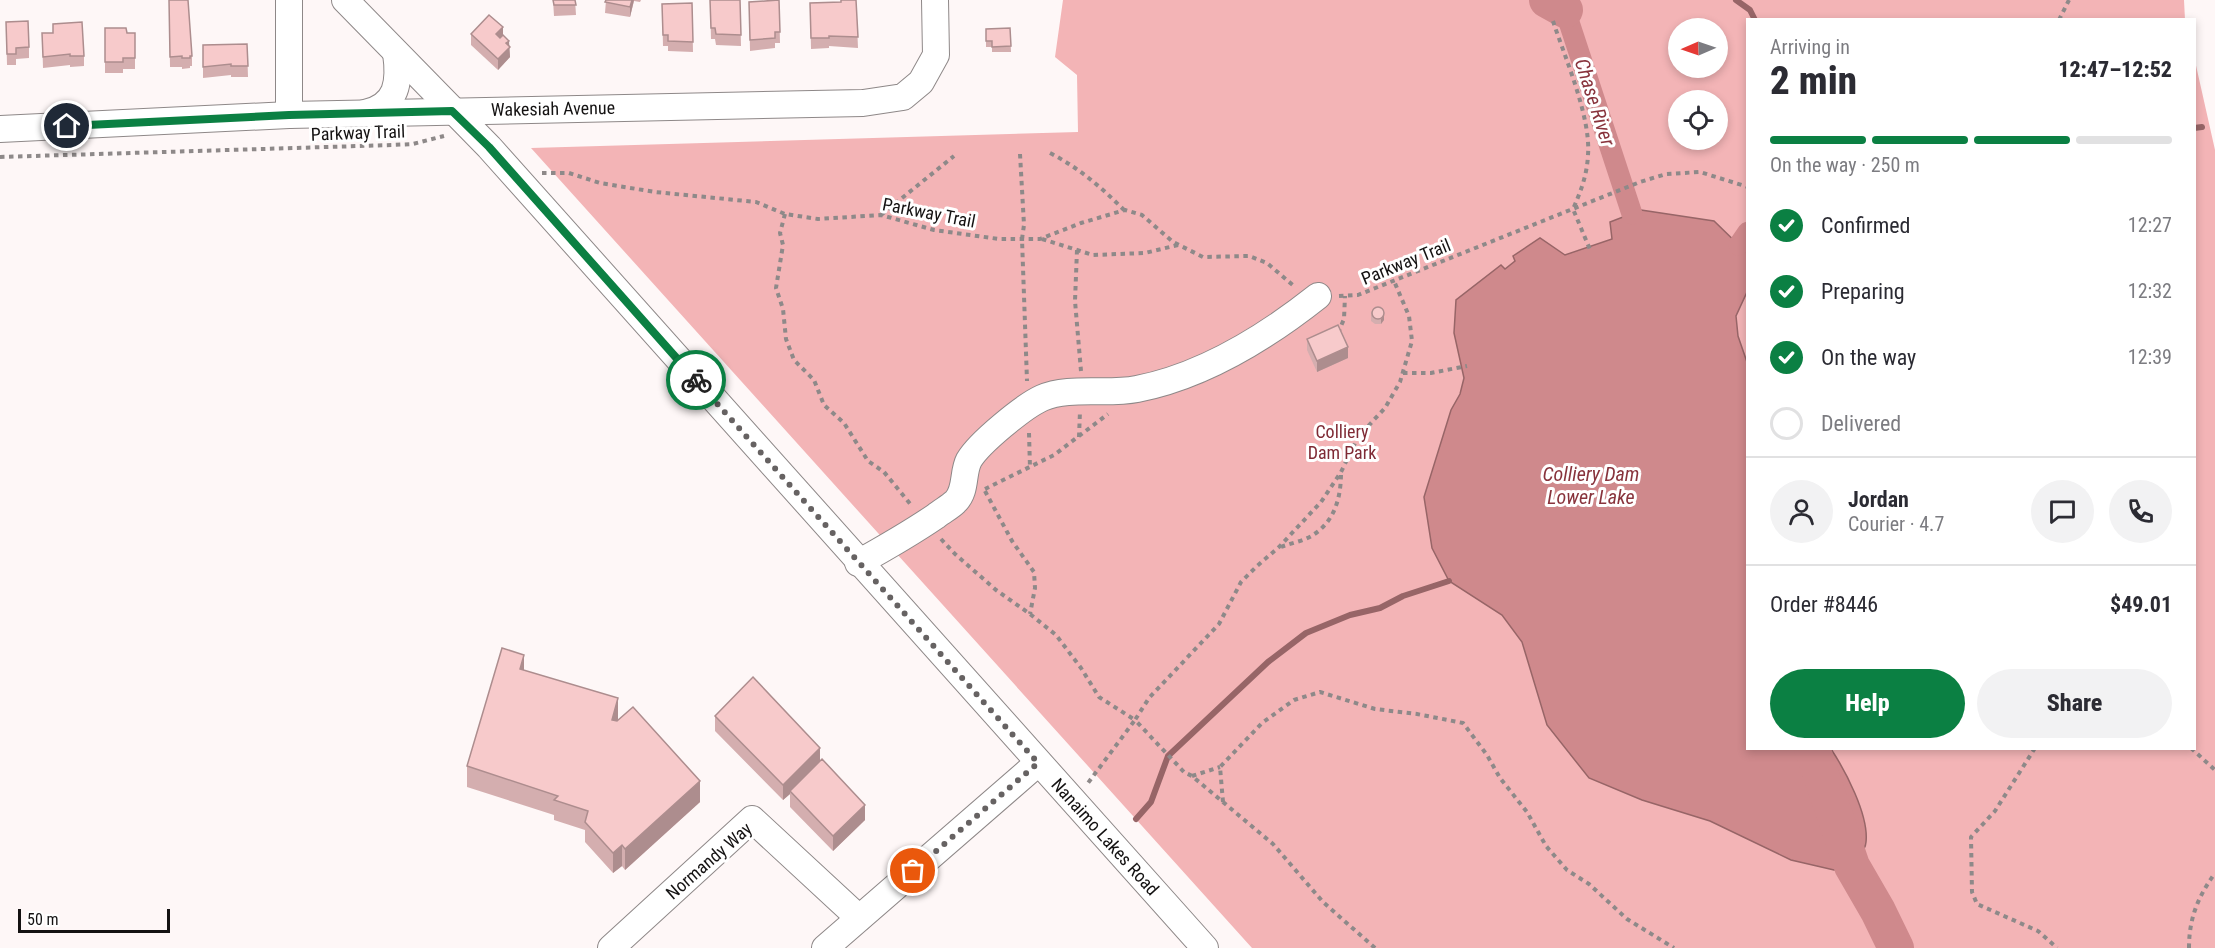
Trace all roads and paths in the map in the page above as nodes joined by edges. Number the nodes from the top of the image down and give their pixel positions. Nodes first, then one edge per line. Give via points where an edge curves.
1 (289, 0) edge
2 (345, 0) edge
3 (935, 0) edge
4 (2069, 0) edge
5 (2060, 18) edge
6 (1553, 21) dead end
7 (396, 53) junction
8 (452, 111) junction
9 (362, 114) junction
10 (289, 115) junction
11 (0, 129) edge
12 (474, 132) junction
13 (1050, 153) dead end
14 (1020, 154) dead end
15 (954, 156) dead end
16 (0, 157) edge
17 (536, 169) dead end
18 (1746, 186) edge
19 (1574, 209) junction
20 (1125, 210) junction
21 (881, 215) junction
22 (1023, 239) junction
23 (1040, 239) junction
24 (1179, 245) junction
25 (1077, 250) junction
26 (1591, 252) dead end
27 (1394, 281) junction
28 (1318, 296) junction
29 (1346, 296) junction
30 (1329, 337) edge
31 (1467, 366) dead end
32 (1403, 373) junction
33 (1028, 388) dead end
34 (1130, 390) junction
35 (1080, 393) junction
36 (1029, 422) dead end
37 (1079, 437) junction
38 (969, 461) junction
39 (1030, 468) junction
40 (1341, 472) junction
41 (984, 490) junction
42 (957, 501) junction
43 (1280, 547) junction
44 (858, 562) junction
45 (1030, 614) dead end
46 (2034, 750) edge
47 (2193, 750) edge
48 (1038, 763) junction
49 (1220, 767) junction
50 (2215, 770) edge
51 (1192, 776) junction
52 (1223, 802) junction
53 (2215, 873) edge
54 (860, 918) junction
55 (611, 948) edge
56 (825, 948) edge
57 (1205, 948) edge
58 (1375, 948) edge
59 (1674, 948) edge
60 (2057, 948) edge
61 (2189, 948) edge

1 - 10 street
2 - 7 street, Nanaimo Lakes Road
3 - 8 street, Wakesiah Avenue via 936,55 921,82 903,97 864,103
4 - 5 path
6 - 19 path via 1586,125 1588,154
7 - 8 street, Nanaimo Lakes Road
7 - 9 street via 398,77 394,93 381,108
8 - 9 street, Wakesiah Avenue
8 - 12 street, Nanaimo Lakes Road
9 - 10 street, Wakesiah Avenue
10 - 11 street, Wakesiah Avenue
12 - 16 path, Parkway Trail via 403,145
12 - 44 street, Nanaimo Lakes Road
13 - 20 path via 1086,174
14 - 22 path
15 - 21 path
17 - 21 path, Parkway Trail via 540,173 569,174 655,192 756,202 785,214 818,219
18 - 19 path, Parkway Trail via 1700,172 1666,174
19 - 26 path
19 - 27 path, Parkway Trail
20 - 23 path, Parkway Trail
20 - 24 path, Parkway Trail via 1142,215
21 - 22 path, Parkway Trail via 934,230
22 - 23 path, Parkway Trail
22 - 33 path
23 - 25 path
24 - 25 path via 1145,253 1093,255
24 - 28 path, Parkway Trail via 1203,257 1249,256 1266,262 1298,290
25 - 35 path via 1075,301
27 - 29 path, Parkway Trail via 1358,296
27 - 32 path via 1409,316 1412,341
28 - 29 path, Parkway Trail
28 - 34 street via 1280,326 1215,362
29 - 30 path via 1344,319 1337,334
31 - 32 path via 1431,373
32 - 40 path via 1385,408 1358,437
34 - 35 street
34 - 37 path via 1106,417
35 - 37 path
35 - 38 street via 1041,398 984,442
36 - 39 path
37 - 39 path
38 - 41 path
38 - 42 street
39 - 41 path
40 - 43 path via 1321,502
40 - 43 path via 1341,493 1331,519 1312,536
41 - 42 path
41 - 45 path via 1034,572
42 - 44 street via 907,536
43 - 51 path via 1242,582 1219,624 1149,698 1135,720
44 - 48 street, Nanaimo Lakes Road
46 - 60 path via 1995,811 1971,837 1972,892 1977,904 2038,931
47 - 50 path
48 - 54 street
48 - 57 street, Nanaimo Lakes Road
49 - 51 path
49 - 52 path
49 - 59 path via 1262,723 1294,700 1320,692 1375,709 1462,723 1527,812 1546,846 1567,870 1589,884 1627,919
51 - 52 path
52 - 58 path via 1273,844 1323,902
53 - 61 path via 2194,906
54 - 55 street, Normandy Way via 753,819
54 - 56 street

